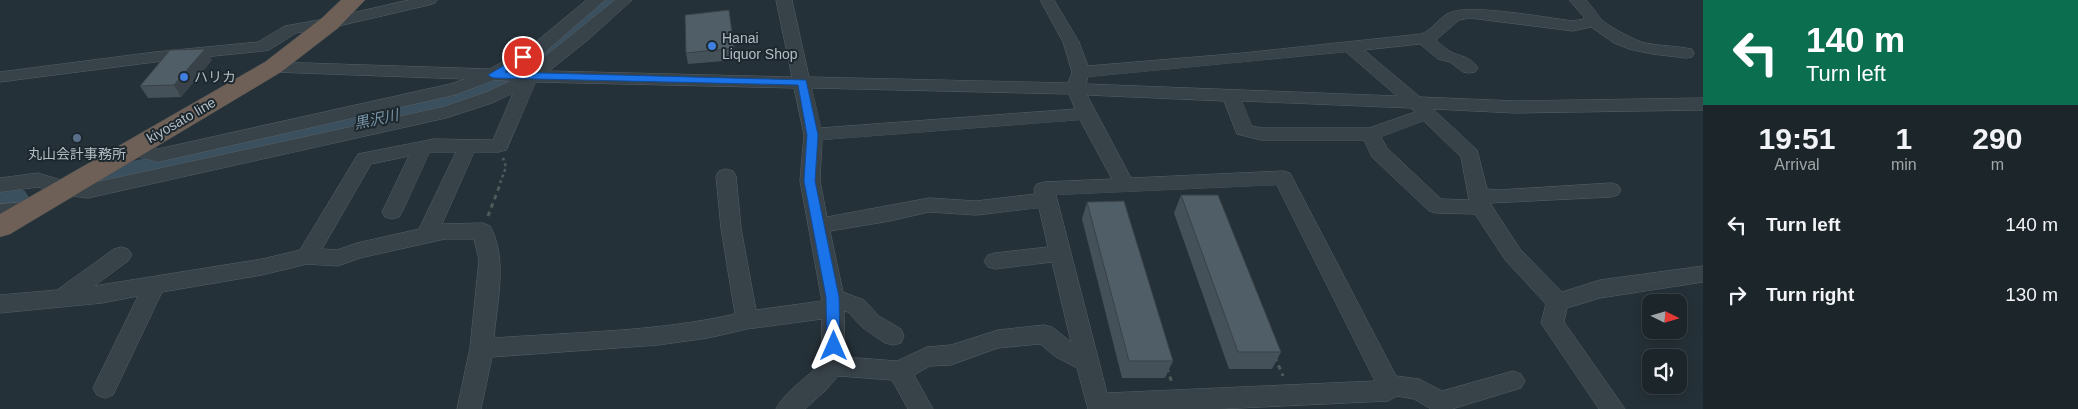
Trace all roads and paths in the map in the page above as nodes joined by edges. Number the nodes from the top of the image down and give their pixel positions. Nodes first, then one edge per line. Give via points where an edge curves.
1 (354, 0) edge
2 (429, 0) edge
3 (624, 0) edge
4 (784, 0) edge
5 (1577, 0) edge
6 (1047, 1) edge
7 (598, 8) edge
8 (1593, 22) junction
9 (330, 23) junction
10 (1424, 39) junction
11 (1349, 46) junction
12 (1686, 53) dead end
13 (273, 67) junction
14 (1469, 68) dead end
15 (493, 75) junction
16 (530, 76) junction
17 (0, 77) edge
18 (1078, 80) junction
19 (803, 82) junction
20 (1231, 96) junction
21 (1703, 104) edge
22 (1421, 109) junction
23 (1086, 114) junction
24 (318, 130) junction
25 (1370, 134) junction
26 (813, 135) junction
27 (468, 145) junction
28 (499, 146) junction
29 (423, 147) junction
30 (132, 148) junction
31 (726, 176) dead end
32 (0, 185) edge
33 (1125, 185) junction
34 (64, 188) junction
35 (1612, 190) dead end
36 (1047, 200) junction
37 (1480, 201) junction
38 (28, 209) junction
39 (0, 211) edge
40 (392, 212) dead end
41 (0, 226) edge
42 (818, 226) junction
43 (483, 231) junction
44 (427, 235) junction
45 (1060, 253) junction
46 (121, 255) dead end
47 (307, 256) junction
48 (995, 261) dead end
49 (1703, 274) edge
50 (154, 286) junction
51 (62, 298) junction
52 (833, 302) junction
53 (1558, 302) junction
54 (0, 304) edge
55 (747, 320) junction
56 (892, 336) dead end
57 (482, 348) junction
58 (1272, 350) edge
59 (1086, 361) junction
60 (1165, 362) edge
61 (833, 366) junction
62 (899, 371) junction
63 (1513, 382) dead end
64 (1389, 385) junction
65 (105, 388) dead end
66 (1176, 400) junction
67 (1276, 400) edge
68 (1442, 405) edge
69 (469, 409) edge
70 (788, 409) edge
71 (921, 409) edge
72 (1613, 409) edge

1 - 9 highway, kiyosato line
2 - 9 street
3 - 7 street
4 - 19 street
5 - 8 street via 1592,16
6 - 18 street via 1071,42
7 - 15 street
7 - 16 street via 579,39
8 - 10 street via 1573,26 1470,13 1454,16
8 - 12 street via 1621,40 1658,51
9 - 13 highway, kiyosato line
9 - 17 street via 291,28 263,46 251,48
10 - 11 street
10 - 14 street via 1444,55 1456,58
11 - 18 street
11 - 22 street
13 - 15 street
13 - 30 highway, kiyosato line
15 - 16 street
15 - 24 street
16 - 19 street
16 - 24 street via 501,92 446,112
16 - 28 street
18 - 19 street
18 - 20 street
18 - 23 street
19 - 26 street
20 - 22 street
20 - 25 street via 1244,130 1261,134
21 - 22 street
22 - 25 street
22 - 37 street via 1470,155
23 - 26 street
23 - 33 street
24 - 30 street via 158,156
24 - 34 street via 88,191
25 - 37 street via 1379,152 1436,206
26 - 42 street via 810,181
27 - 28 street
27 - 29 street
27 - 44 street
28 - 43 path via 506,167
29 - 40 street
29 - 47 street via 365,159
30 - 34 highway, kiyosato line
31 - 55 street via 731,228
32 - 34 street via 38,180
33 - 36 street via 1044,188
33 - 64 street via 1283,178
34 - 38 highway, kiyosato line
35 - 37 street
36 - 42 street via 976,208 929,205
36 - 45 street
37 - 53 street via 1513,255
38 - 39 street
38 - 41 highway, kiyosato line
42 - 52 street
43 - 44 street via 444,231
43 - 57 street via 490,260
44 - 47 street via 338,258
45 - 48 street
45 - 59 street
46 - 51 street
47 - 50 street
49 - 53 street via 1600,289
50 - 51 street
50 - 65 street
51 - 54 street
52 - 55 street
52 - 56 street via 856,306 870,322
52 - 61 street
53 - 72 street via 1552,323
55 - 57 street via 658,336
57 - 69 street
58 - 67 path
59 - 62 street via 1064,350 1044,334 998,339 951,355 927,358
59 - 66 street via 1098,404
60 - 66 path
61 - 62 street
61 - 70 street
62 - 71 street
63 - 68 street
64 - 67 street via 1388,391
64 - 68 street via 1419,389
66 - 67 street

